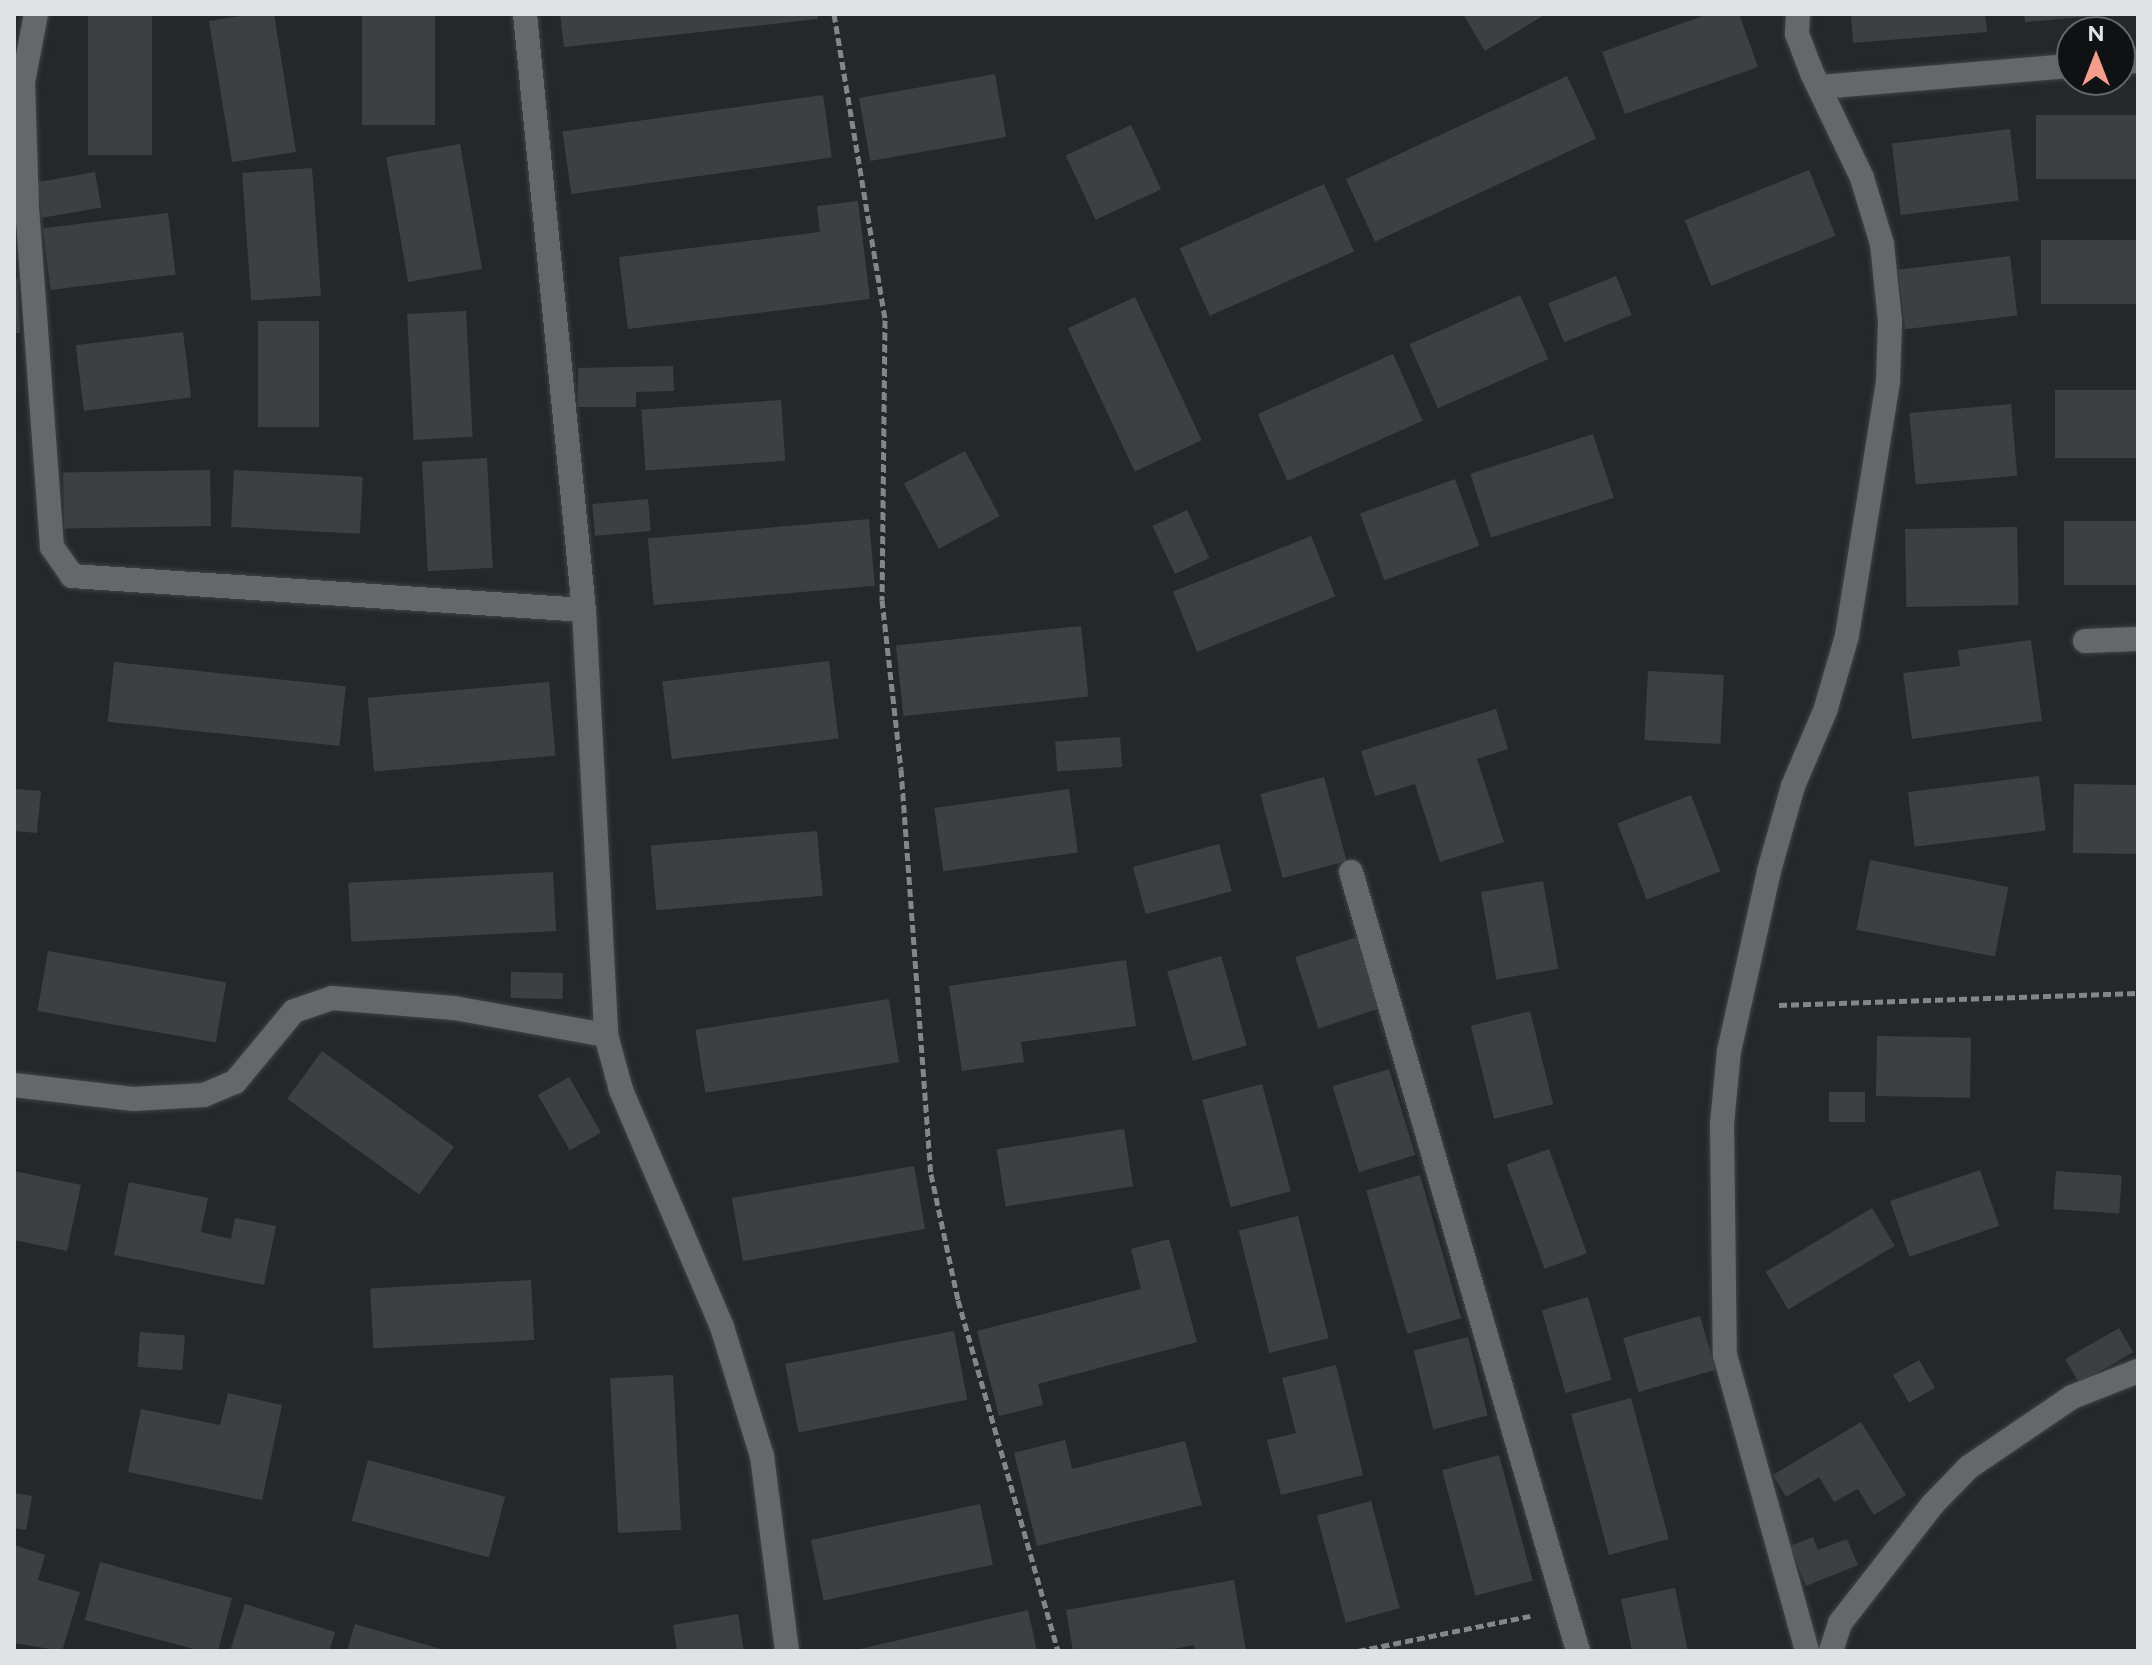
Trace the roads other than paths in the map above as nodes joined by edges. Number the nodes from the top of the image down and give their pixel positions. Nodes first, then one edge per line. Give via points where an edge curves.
1 (36, 14) edge
2 (525, 14) edge
3 (1798, 14) edge
4 (2056, 67) edge
5 (1820, 87) junction
6 (584, 610) junction
7 (2138, 639) edge
8 (2085, 641) dead end
9 (1351, 872) dead end
10 (606, 1035) junction
11 (14, 1085) edge
12 (2138, 1371) edge
13 (787, 1651) edge
14 (1578, 1651) edge
15 (1807, 1651) edge
16 (1831, 1651) edge

1 - 6 street via 23,82 27,207 52,547 72,576
2 - 6 street
3 - 5 street via 1797,34
4 - 5 street
5 - 15 street via 1862,178 1882,244 1890,321 1888,382 1847,636 1825,711 1793,786 1738,1007 1722,1124 1725,1355
6 - 10 street
7 - 8 street
9 - 14 street
10 - 11 street via 454,1008 332,998 294,1011 235,1082 204,1095 133,1099
10 - 13 street via 621,1090 722,1327 762,1456
12 - 16 street via 2072,1397 1969,1467 1933,1504 1840,1623

